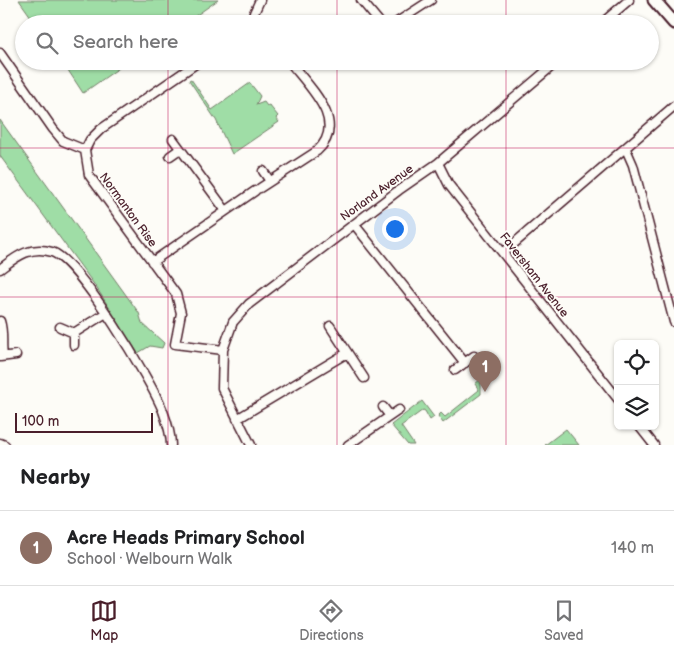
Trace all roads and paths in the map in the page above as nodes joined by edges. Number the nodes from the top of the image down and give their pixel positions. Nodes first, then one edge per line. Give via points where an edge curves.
1 (260, 0) edge
2 (361, 0) edge
3 (431, 0) edge
4 (629, 0) edge
5 (654, 0) edge
6 (255, 15) edge
7 (374, 15) edge
8 (408, 15) edge
9 (612, 15) edge
10 (674, 23) edge
11 (0, 53) edge
12 (187, 70) edge
13 (296, 70) edge
14 (547, 70) edge
15 (674, 106) edge
16 (173, 139) dead end
17 (180, 149) junction
18 (626, 149) junction
19 (85, 150) junction
20 (170, 156) dead end
21 (438, 163) junction
22 (263, 171) dead end
23 (270, 181) junction
24 (226, 211) junction
25 (354, 224) junction
26 (503, 253) junction
27 (152, 262) junction
28 (0, 269) edge
29 (106, 313) junction
30 (0, 321) edge
31 (674, 322) edge
32 (330, 326) dead end
33 (60, 327) dead end
34 (74, 333) junction
35 (74, 345) dead end
36 (223, 350) junction
37 (347, 353) junction
38 (16, 355) dead end
39 (474, 356) dead end
40 (2, 357) edge
41 (465, 363) junction
42 (455, 370) dead end
43 (364, 378) dead end
44 (614, 394) edge
45 (383, 407) dead end
46 (400, 410) dead end
47 (390, 416) junction
48 (237, 419) junction
49 (642, 430) edge
50 (0, 443) edge
51 (5, 445) edge
52 (171, 445) edge
53 (251, 445) edge
54 (348, 445) edge
55 (654, 445) edge

1 - 6 street
2 - 7 street
3 - 8 street
4 - 9 street
5 - 10 main road
11 - 19 street via 63,141
12 - 19 street via 100,129
13 - 23 street via 327,112 330,132 317,150
14 - 21 street, Norland Avenue
15 - 18 street
16 - 17 street
17 - 20 street
17 - 24 street
18 - 26 street
18 - 31 street via 634,165
19 - 27 street, Normanton Rise via 89,175
21 - 25 street, Norland Avenue
21 - 26 street, Faversham Avenue via 449,186
22 - 23 street
23 - 24 street
24 - 27 street
25 - 36 street, Norland Avenue via 249,304 233,322
25 - 41 street
26 - 44 street, Faversham Avenue
27 - 36 street, Normanton Rise via 176,294 181,313 175,344
28 - 29 street via 26,252 41,250 54,253 67,262
29 - 34 street
29 - 52 street via 164,412
30 - 40 street via 3,329
32 - 37 street
33 - 34 street
34 - 35 street
36 - 48 street, Norland Avenue via 222,388
37 - 43 street
37 - 48 street
38 - 40 street
39 - 41 street
41 - 42 street
45 - 47 street
46 - 47 street
47 - 54 street
48 - 53 street, Norland Avenue
49 - 55 street
50 - 51 street

